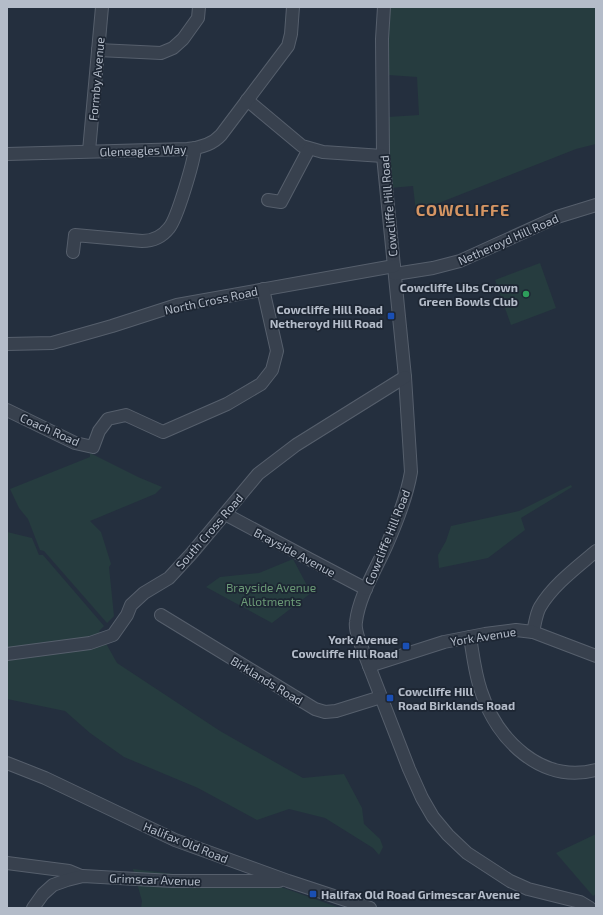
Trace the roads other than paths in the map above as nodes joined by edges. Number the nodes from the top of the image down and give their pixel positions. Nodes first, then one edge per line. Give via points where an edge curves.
1 (102, 7) edge
2 (199, 7) edge
3 (293, 7) edge
4 (384, 7) edge
5 (98, 50) junction
6 (247, 100) junction
7 (195, 148) junction
8 (310, 149) junction
9 (89, 151) junction
10 (7, 154) edge
11 (383, 156) junction
12 (268, 200) dead end
13 (596, 205) edge
14 (73, 252) dead end
15 (394, 270) junction
16 (263, 289) junction
17 (7, 344) edge
18 (405, 377) junction
19 (7, 410) edge
20 (225, 514) junction
21 (596, 551) edge
22 (366, 589) junction
23 (161, 615) dead end
24 (533, 632) junction
25 (470, 637) junction
26 (7, 654) edge
27 (596, 656) edge
28 (369, 666) junction
29 (381, 697) junction
30 (7, 763) edge
31 (596, 770) edge
32 (7, 863) edge
33 (83, 876) junction
34 (288, 881) junction
35 (33, 908) edge
36 (370, 908) edge
37 (590, 908) edge

1 - 5 street, Formby Avenue
2 - 5 street via 198,18 173,48 161,53
3 - 6 street, Gleneagles Way via 288,46
4 - 11 street, Cowcliffe Hill Road
5 - 9 street, Formby Avenue
6 - 7 street, Gleneagles Way via 216,140
6 - 8 street via 302,146
7 - 9 street, Gleneagles Way
7 - 14 street via 193,162 173,222 166,232 150,241 75,235
8 - 11 street
8 - 12 street via 281,202
9 - 10 street, Gleneagles Way
11 - 15 street, Cowcliffe Hill Road
13 - 15 street, Netheroyd Hill Road via 557,217 460,261 433,268
15 - 16 street, North Cross Road
15 - 18 street, Cowcliffe Hill Road
16 - 17 street, North Cross Road via 177,305 52,342
16 - 19 street, Coach Road via 277,351 272,370 260,384 227,404 163,432 126,415 108,419 99,431 93,447 75,443
18 - 20 street, South Cross Road via 296,445 258,474
18 - 22 street, Cowcliffe Hill Road via 411,463 409,484 388,542
20 - 22 street, Brayside Avenue
20 - 26 street, South Cross Road via 169,578 144,593 131,606 113,635 90,643
21 - 24 street via 549,595 540,609
22 - 28 street, Cowcliffe Hill Road via 356,622 359,640
23 - 29 street, Birklands Road via 315,709 325,712 336,711
24 - 25 street, York Avenue via 516,630
24 - 27 street, York Avenue
25 - 28 street, York Avenue via 444,642
25 - 31 street via 481,692 489,711 510,741 526,756 557,771
28 - 29 street, Cowcliffe Hill Road
29 - 37 street, Cowcliffe Hill Road via 422,798 448,835 467,852 510,882 580,902
30 - 34 street, Halifax Old Road via 45,778 176,840
32 - 33 street
33 - 34 street, Grimscar Avenue via 172,881
33 - 35 street, Grimscar Avenue via 53,885 42,894
34 - 36 street, Halifax Old Road

